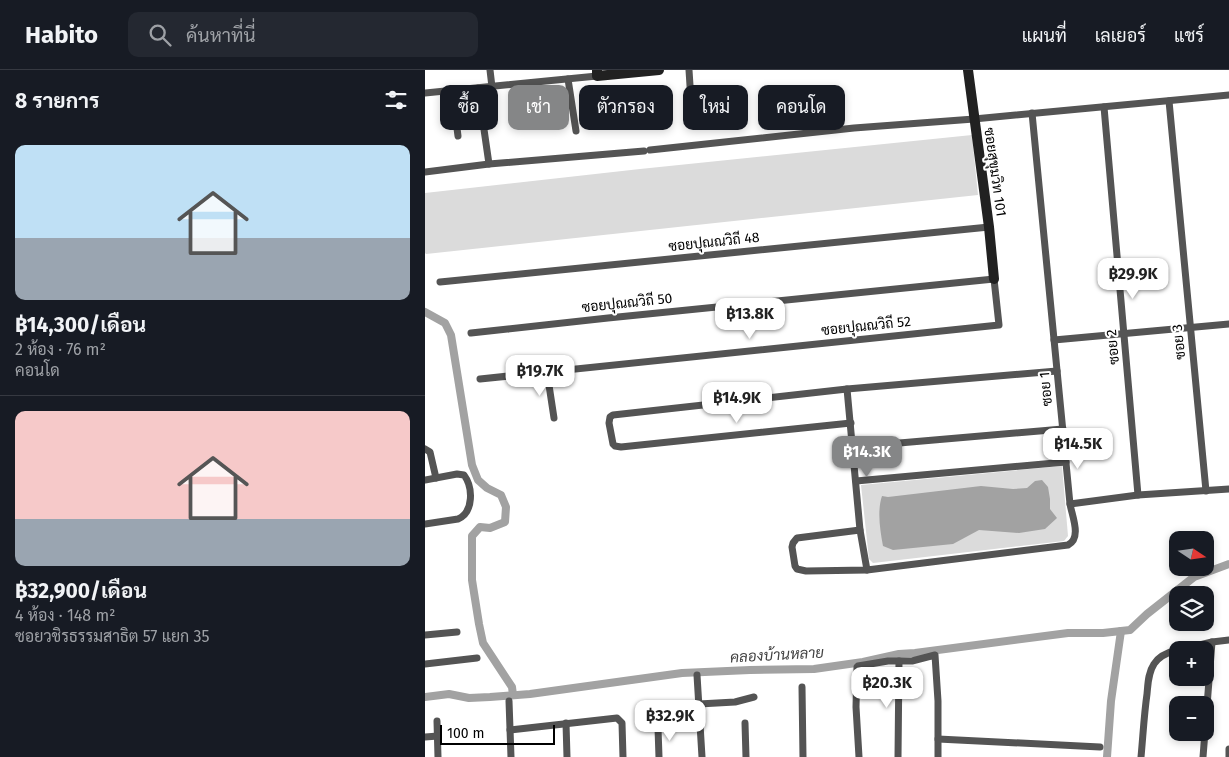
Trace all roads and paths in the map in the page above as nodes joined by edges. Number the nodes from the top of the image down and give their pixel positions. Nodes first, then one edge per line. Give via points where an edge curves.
1 (490, 70) edge
2 (659, 70) edge
3 (689, 70) edge
4 (967, 70) edge
5 (597, 73) edge
6 (568, 79) junction
7 (492, 85) edge
8 (690, 85) edge
9 (498, 86) edge
10 (440, 91) edge
11 (425, 93) edge
12 (1229, 95) edge
13 (1169, 100) junction
14 (1104, 106) junction
15 (1033, 113) junction
16 (974, 119) junction
17 (457, 130) edge
18 (484, 130) edge
19 (576, 131) dead end
20 (458, 136) dead end
21 (489, 164) junction
22 (425, 172) edge
23 (989, 227) junction
24 (994, 279) junction
25 (441, 282) dead end
26 (1229, 324) edge
27 (1190, 328) junction
28 (471, 333) dead end
29 (1125, 334) junction
30 (1054, 340) junction
31 (1057, 371) junction
32 (547, 372) junction
33 (479, 379) dead end
34 (847, 389) junction
35 (554, 418) dead end
36 (851, 424) junction
37 (1063, 429) junction
38 (853, 447) junction
39 (425, 448) edge
40 (1066, 462) junction
41 (436, 478) junction
42 (425, 480) edge
43 (856, 481) junction
44 (1229, 489) edge
45 (1206, 491) junction
46 (1139, 495) junction
47 (1070, 504) junction
48 (425, 524) edge
49 (860, 530) junction
50 (867, 570) junction
51 (457, 632) dead end
52 (425, 635) edge
53 (1229, 640) edge
54 (1214, 642) edge
55 (1169, 653) edge
56 (477, 658) dead end
57 (899, 662) junction
58 (425, 664) edge
59 (697, 675) dead end
60 (1209, 686) edge
61 (802, 687) dead end
62 (754, 697) dead end
63 (509, 701) dead end
64 (699, 704) junction
65 (437, 721) dead end
66 (566, 723) junction
67 (745, 723) dead end
68 (658, 728) dead end
69 (510, 730) junction
70 (438, 736) junction
71 (425, 737) edge
72 (939, 739) junction
73 (1100, 748) dead end
74 (1229, 749) edge
75 (438, 757) edge
76 (511, 757) edge
77 (567, 757) edge
78 (623, 757) edge
79 (659, 757) edge
80 (702, 757) edge
81 (746, 757) edge
82 (803, 757) edge
83 (859, 757) edge
84 (898, 757) edge
85 (938, 757) edge
86 (1141, 757) edge
87 (1203, 757) edge
88 (1229, 757) edge

1 - 7 street
2 - 5 street
3 - 8 street
4 - 16 street, ซอยสุขุมวิท 101
5 - 6 street
6 - 9 street
6 - 19 street
10 - 11 street
12 - 13 street
13 - 14 street
13 - 27 street, ซอย 3
14 - 15 street
14 - 29 street, ซอย 2
15 - 16 street
15 - 30 street, ซอย 1
16 - 21 street
16 - 23 street, ซอยสุขุมวิท 101
17 - 20 street
18 - 21 street
21 - 22 street
23 - 24 street, ซอยสุขุมวิท 101
23 - 25 street, ซอยปุณณวิถี 48
24 - 28 street, ซอยปุณณวิถี 50
24 - 32 street, ซอยปุณณวิถี 52 via 999,325
26 - 27 street
27 - 29 street
27 - 45 street, ซอย 3
29 - 30 street
29 - 46 street, ซอย 2
30 - 31 street, ซอย 1
31 - 34 street
31 - 37 street, ซอย 1
32 - 33 street, ซอยปุณณวิถี 52
32 - 35 street
34 - 36 street
34 - 36 street via 613,415 609,423 613,444 621,447
36 - 38 street
37 - 38 street
37 - 40 street, ซอย 1
38 - 43 street
39 - 41 street via 430,452
40 - 43 street
40 - 47 street, ซอย 1
41 - 42 street
41 - 48 street via 464,476 469,482 470,501 463,517
43 - 49 street
44 - 45 street
45 - 46 street
46 - 47 street
47 - 50 street, ซอย 1 via 1075,539 1068,545
49 - 50 street
49 - 50 street, ซอย 1 via 794,540 795,566 806,572
51 - 52 street
53 - 54 street
55 - 86 street via 1155,662 1150,671
56 - 58 street
57 - 72 street via 935,655
57 - 83 street via 857,667
57 - 84 street
59 - 64 street
60 - 87 street
61 - 82 street
62 - 64 street via 735,702
63 - 69 street
64 - 80 street
65 - 70 street
66 - 69 street
66 - 77 street
66 - 78 street via 619,719 622,723
67 - 81 street
68 - 79 street
69 - 76 street
70 - 71 street
70 - 75 street
72 - 73 street
72 - 85 street
74 - 88 street

